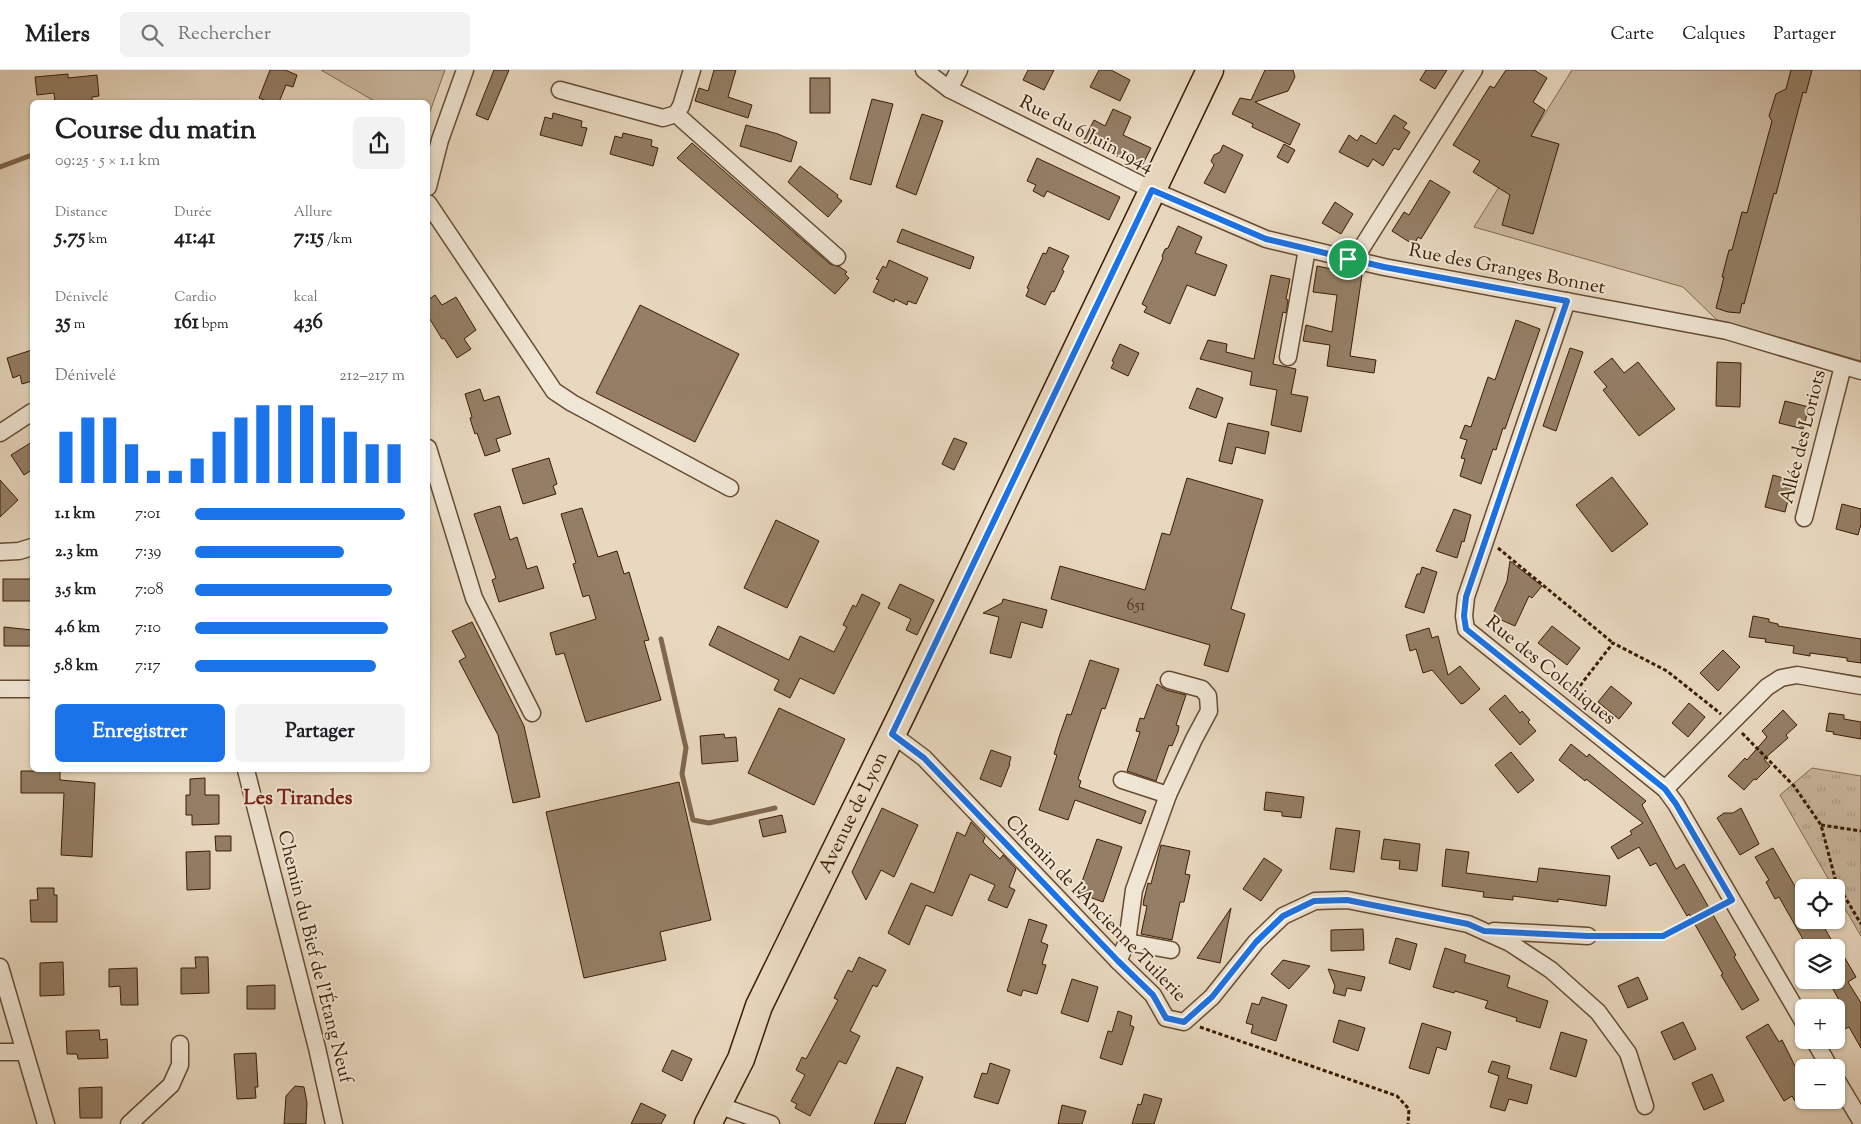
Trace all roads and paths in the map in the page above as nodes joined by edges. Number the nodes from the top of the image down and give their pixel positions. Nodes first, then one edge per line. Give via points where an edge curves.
1 (465, 70) edge
2 (692, 70) edge
3 (924, 70) edge
4 (959, 70) edge
5 (1210, 70) edge
6 (1474, 70) edge
7 (949, 89) junction
8 (560, 90) dead end
9 (676, 114) junction
10 (430, 179) edge
11 (1152, 190) junction
12 (430, 205) edge
13 (1307, 249) junction
14 (837, 257) dead end
15 (1354, 260) junction
16 (1567, 301) junction
17 (1288, 357) dead end
18 (1843, 366) junction
19 (1861, 372) edge
20 (30, 413) edge
21 (0, 433) edge
22 (430, 455) edge
23 (730, 488) dead end
24 (1804, 518) dead end
25 (1486, 538) junction
26 (30, 548) edge
27 (0, 552) edge
28 (1613, 643) dead end
29 (1169, 680) dead end
30 (1861, 686) edge
31 (0, 689) edge
32 (30, 689) edge
33 (532, 713) dead end
34 (892, 734) junction
35 (247, 772) edge
36 (1122, 780) dead end
37 (1665, 789) junction
38 (1168, 795) junction
39 (1821, 826) dead end
40 (1861, 831) edge
41 (1732, 900) junction
42 (1484, 931) junction
43 (1588, 936) joint
44 (1126, 942) junction
45 (1171, 950) dead end
46 (1118, 961) junction
47 (0, 967) edge
48 (1795, 1008) edge
49 (1198, 1027) dead end
50 (180, 1044) dead end
51 (0, 1052) edge
52 (24, 1052) junction
53 (1845, 1094) edge
54 (1645, 1106) dead end
55 (713, 1115) edge
56 (1861, 1122) edge
57 (46, 1124) edge
58 (129, 1124) edge
59 (334, 1124) edge
60 (770, 1124) edge
61 (1408, 1124) edge

1 - 10 street
2 - 9 street
3 - 7 street, Rue du 6 Juin 1944
4 - 7 street
5 - 11 main road, Avenue de Lyon
6 - 15 street
7 - 11 street, Rue du 6 Juin 1944
8 - 9 street via 663,118
9 - 14 street
11 - 13 street, Rue des Granges Bonnet via 1266,239
11 - 34 main road, Avenue de Lyon
12 - 23 street via 554,390 572,403
13 - 15 street, Rue des Granges Bonnet
13 - 17 street
15 - 16 street, Rue des Granges Bonnet
16 - 18 street, Rue des Granges Bonnet via 1727,331
16 - 25 street, Rue des Colchiques
18 - 19 street, Rue des Granges Bonnet
18 - 24 street, Allée des Loriots
20 - 21 street
22 - 33 street via 474,598
25 - 28 path
25 - 37 street, Rue des Colchiques via 1466,597 1466,629
26 - 27 street
29 - 38 street via 1202,689 1208,696 1209,711
30 - 37 street via 1797,675 1781,678 1767,687
31 - 32 street
34 - 46 street, Chemin de l'Ancienne Tuilerie via 924,758
34 - 55 main road, Avenue de Lyon via 759,1006 741,1059
35 - 59 street, Chemin du Bief de l'Étang Neuf via 318,1048
36 - 38 street
37 - 41 street, Rue des Colchiques
38 - 44 street via 1134,890
39 - 40 path
41 - 43 path via 1663,936
41 - 48 street, Rue des Colchiques
42 - 43 street
42 - 46 street, Chemin de l'Ancienne Tuilerie via 1468,924 1347,900 1314,901 1283,916 1256,942 1212,997 1184,1022 1166,1018 1153,995
42 - 54 street, Chemin de l'Ancienne Tuilerie via 1510,942 1551,970 1598,1012 1628,1054
44 - 45 street
44 - 46 street
47 - 52 street
49 - 61 path via 1397,1096 1409,1109
50 - 58 street via 180,1065 171,1085
51 - 52 street
52 - 57 street
53 - 56 street
55 - 60 street

